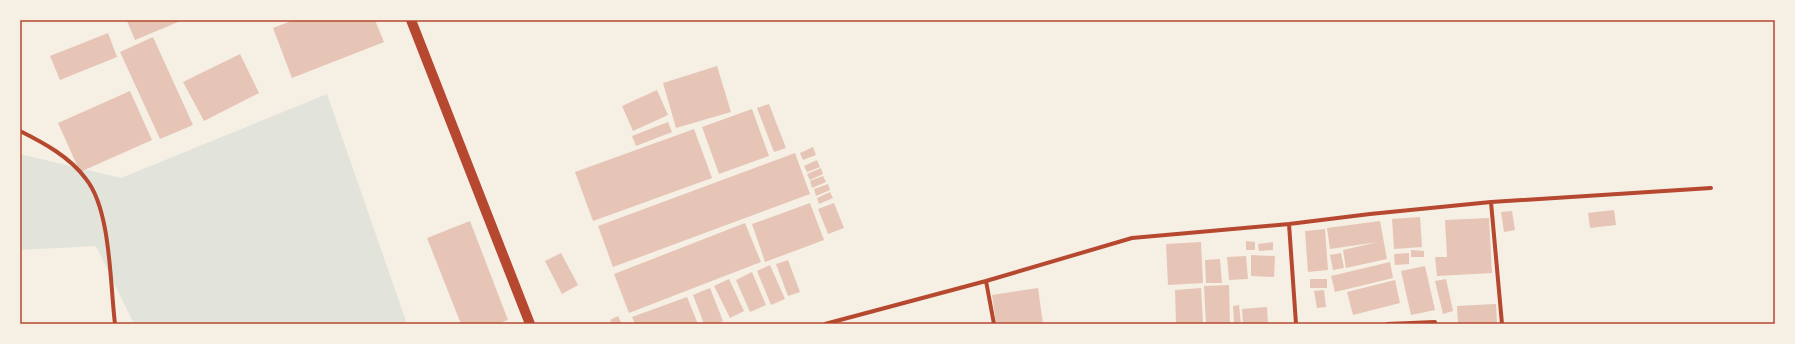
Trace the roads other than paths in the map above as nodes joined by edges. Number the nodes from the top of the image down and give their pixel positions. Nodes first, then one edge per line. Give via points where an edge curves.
1 (411, 20) edge
2 (20, 131) edge
3 (1711, 188) dead end
4 (1491, 202) junction
5 (1289, 224) junction
6 (986, 281) junction
7 (1434, 322) dead end
8 (115, 324) edge
9 (530, 324) edge
10 (824, 324) edge
11 (994, 324) edge
12 (1296, 324) edge
13 (1387, 324) edge
14 (1502, 324) edge

1 - 9 main road
2 - 8 street via 44,143 67,160 86,179 98,200 107,242
3 - 4 street
4 - 5 street
4 - 14 street
5 - 6 street via 1132,238
5 - 12 street
6 - 10 street
6 - 11 street
7 - 13 street

